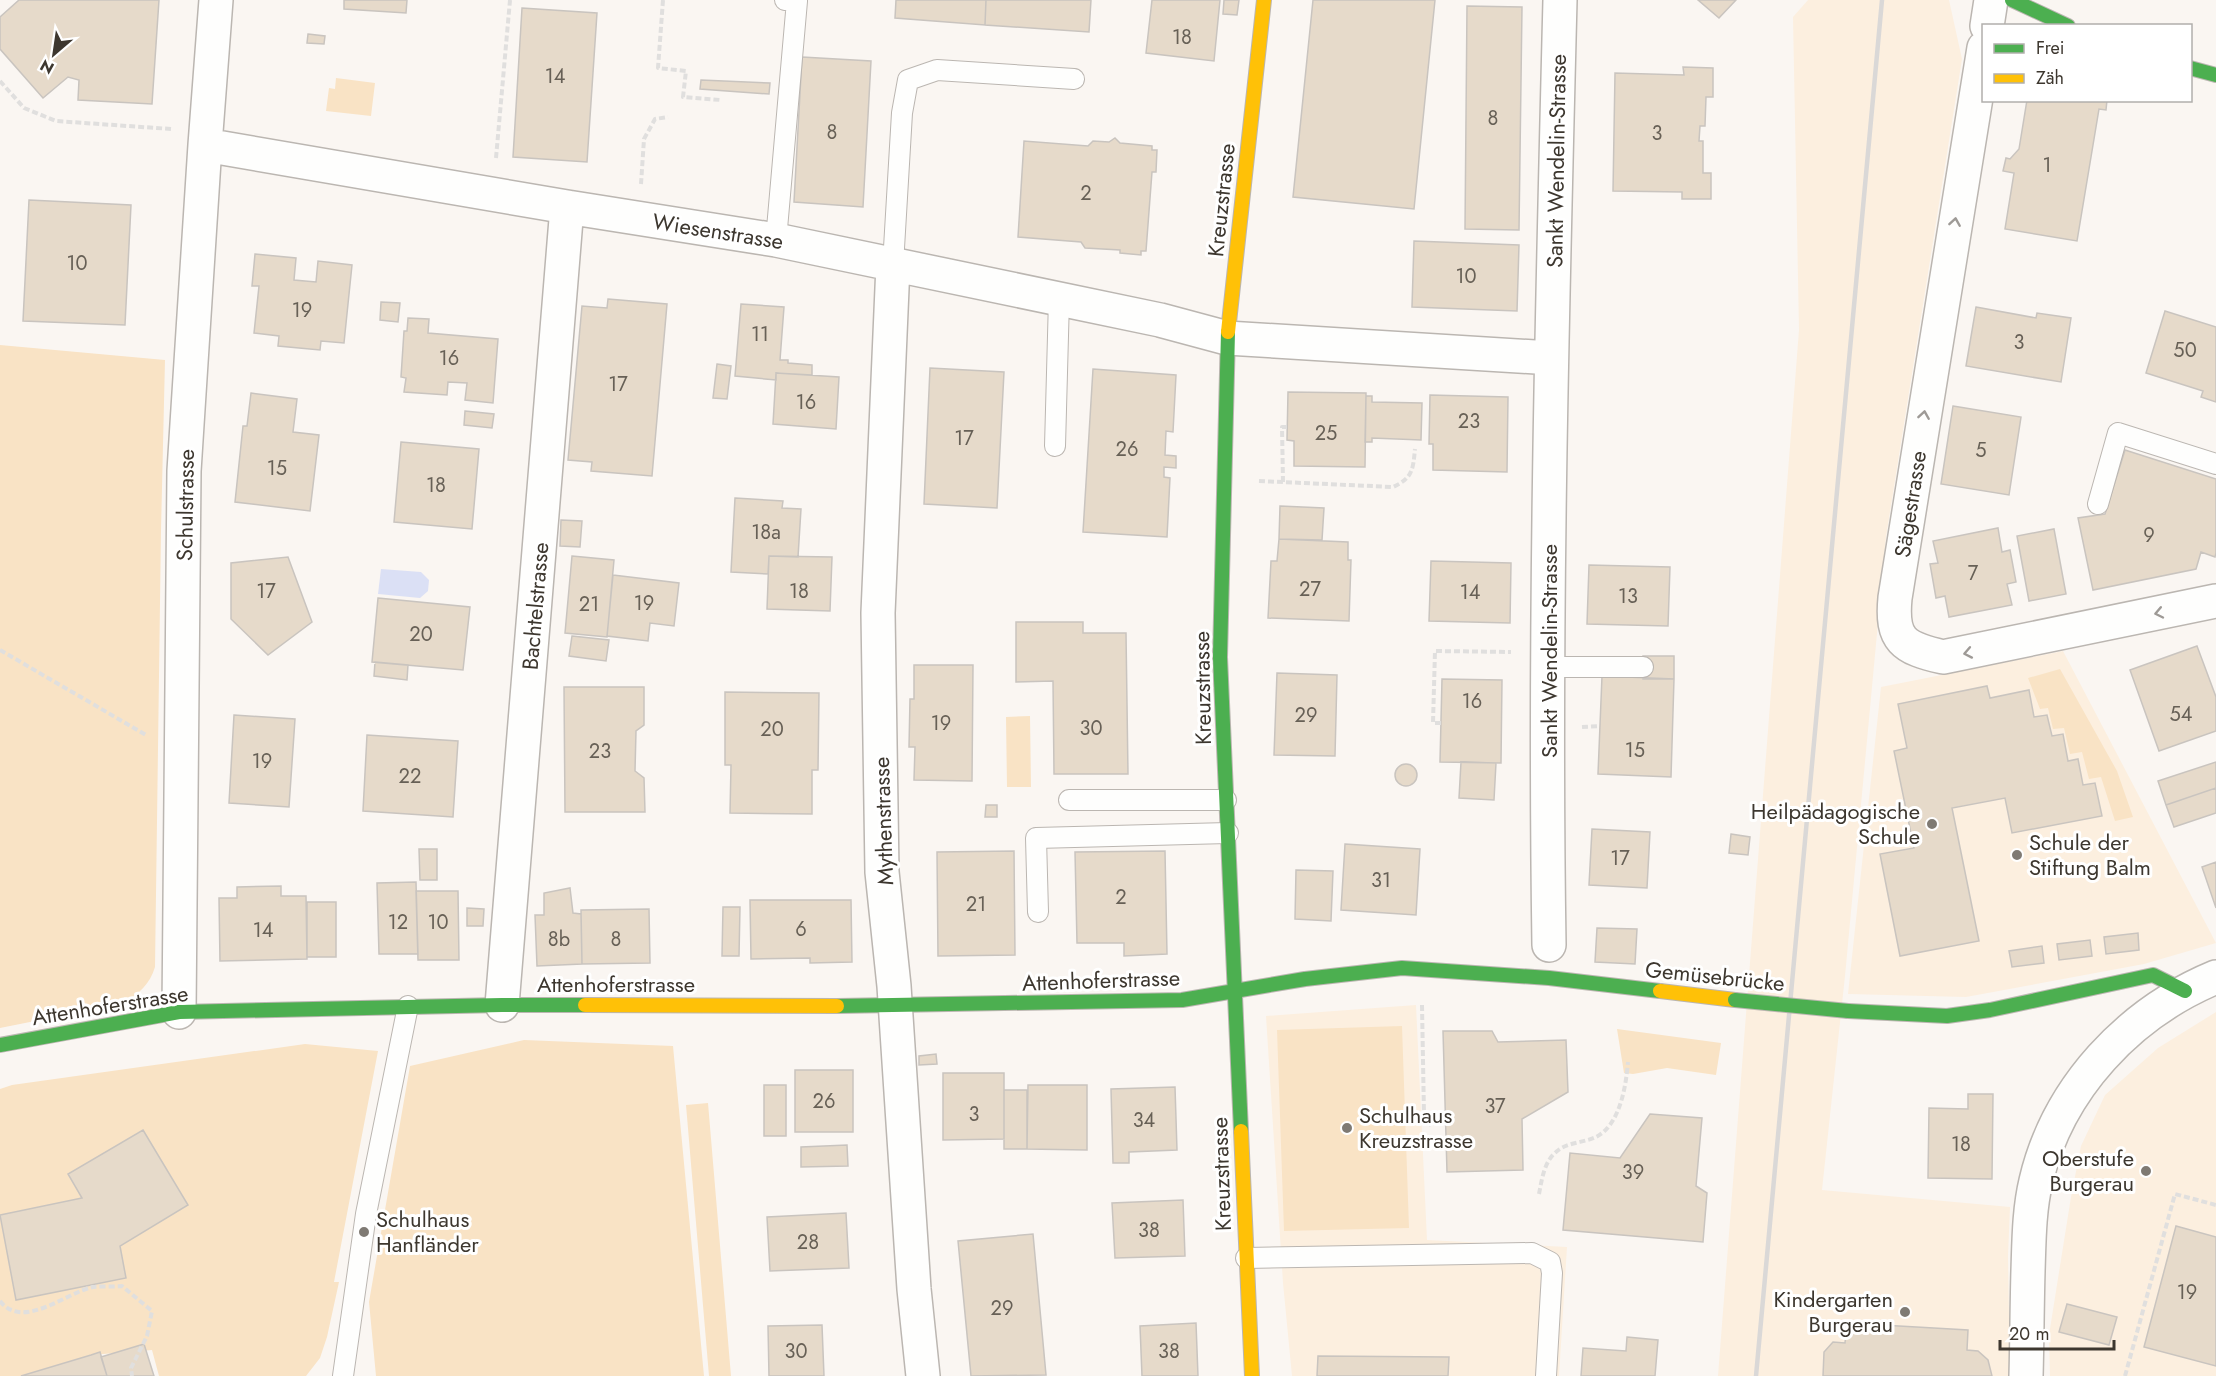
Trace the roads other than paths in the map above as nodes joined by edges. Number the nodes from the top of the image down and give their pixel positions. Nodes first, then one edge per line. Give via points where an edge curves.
1 (216, 0) edge
2 (786, 0) edge
3 (1264, 0) edge
4 (1560, 0) edge
5 (1991, 0) edge
6 (2012, 0) edge
7 (1987, 24) edge
8 (2063, 24) edge
9 (1982, 54) edge
10 (2192, 69) edge
11 (2216, 75) edge
12 (1074, 79) dead end
13 (204, 145) junction
14 (567, 207) junction
15 (776, 240) junction
16 (893, 265) junction
17 (1059, 298) junction
18 (1227, 338) junction
19 (1551, 358) junction
20 (1055, 446) dead end
21 (2216, 464) edge
22 (2098, 504) dead end
23 (2216, 601) edge
24 (1548, 660) junction
25 (1643, 667) dead end
26 (1069, 800) dead end
27 (1226, 800) junction
28 (1228, 833) junction
29 (1038, 912) dead end
30 (1549, 945) dead end
31 (2216, 977) edge
32 (1234, 991) junction
33 (2185, 991) junction
34 (502, 1005) junction
35 (408, 1006) junction
36 (895, 1006) junction
37 (179, 1012) junction
38 (0, 1045) edge
39 (1245, 1258) junction
40 (343, 1376) edge
41 (923, 1376) edge
42 (1252, 1376) edge
43 (1546, 1376) edge
44 (2026, 1376) edge

1 - 13 street, Schulstrasse
2 - 15 lane via 797,1
3 - 18 street, Kreuzstrasse
4 - 19 street, Sankt Wendelin-Strasse
5 - 7 street
6 - 8 street
23 -> 9 street, Sägestrasse via 1943,657 1911,646 1894,628 1895,598
10 - 11 street
12 - 16 lane via 937,70 908,81 902,113
13 - 14 street, Wiesenstrasse
13 - 37 street, Schulstrasse via 184,471
14 - 15 street, Wiesenstrasse
14 - 34 street, Bachtelstrasse
15 - 16 street, Wiesenstrasse
16 - 17 street, Wiesenstrasse
16 - 36 street, Mythenstrasse via 878,613 882,872
17 - 18 street, Wiesenstrasse
17 - 20 lane
18 - 19 street
18 - 27 street, Kreuzstrasse via 1220,657
19 - 24 street, Sankt Wendelin-Strasse
21 - 22 lane via 2118,433
24 - 25 lane
24 - 30 street, Sankt Wendelin-Strasse
26 - 27 lane
27 - 28 street, Kreuzstrasse
28 - 29 lane via 1036,838
28 - 32 street, Kreuzstrasse
31 - 33 street
32 - 33 street, Gemüsebrücke, bridge via 1402,968 1549,978 1848,1011 1947,1016 2153,975
32 - 36 street, Attenhoferstrasse via 1182,1000
32 - 39 street, Kreuzstrasse
33 - 44 street via 2151,1013 2095,1064 2076,1090 2044,1153 2029,1225
34 - 35 street, Attenhoferstrasse
34 - 36 street, Attenhoferstrasse
35 - 37 street, Attenhoferstrasse
35 - 40 lane via 366,1214
36 - 41 street, Mythenstrasse
37 - 38 street, Attenhoferstrasse
39 - 42 street, Kreuzstrasse
39 - 43 lane via 1532,1253 1550,1262 1552,1273

